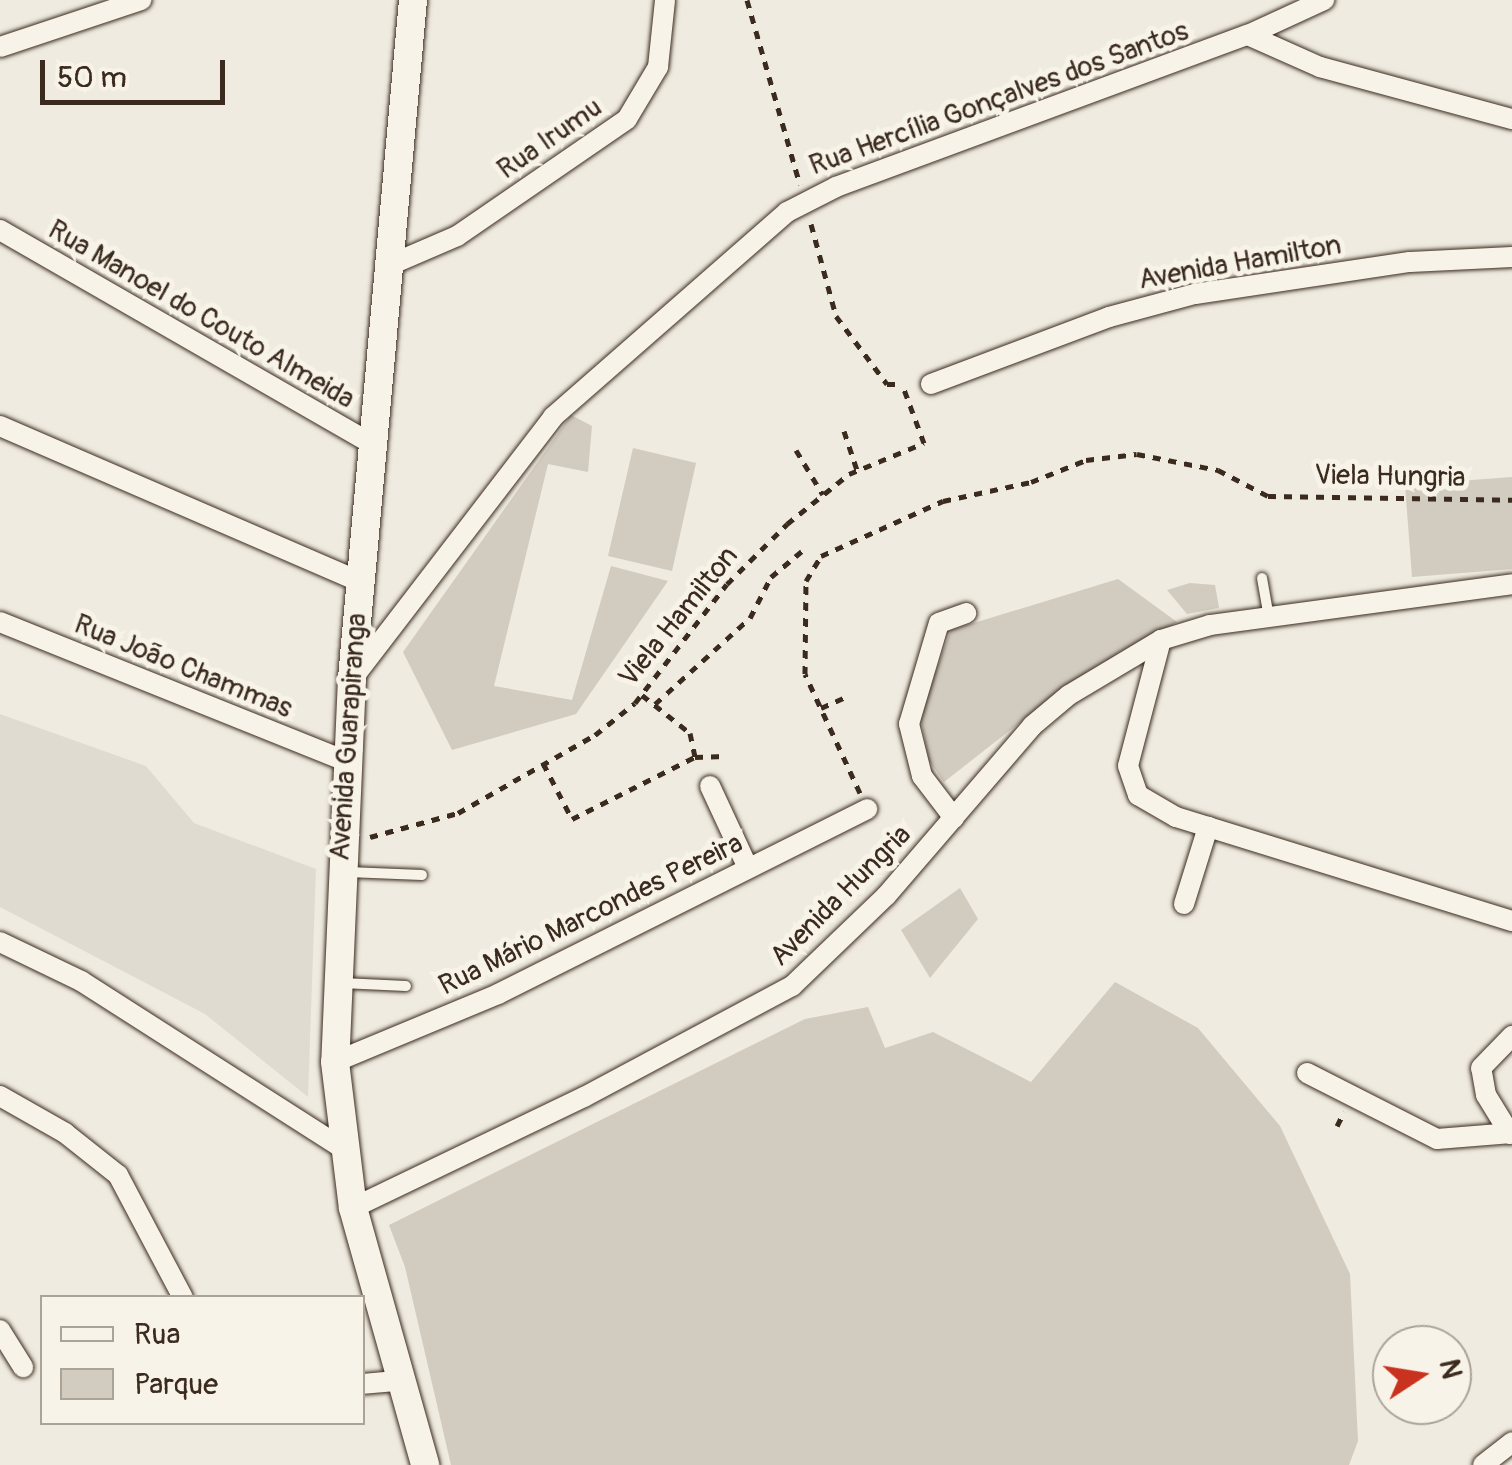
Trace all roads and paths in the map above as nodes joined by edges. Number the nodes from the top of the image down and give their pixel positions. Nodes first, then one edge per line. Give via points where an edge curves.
1 (141, 0) edge
2 (412, 0) edge
3 (665, 0) edge
4 (747, 0) edge
5 (1324, 0) edge
6 (1248, 35) junction
7 (0, 47) edge
8 (1512, 119) edge
9 (804, 201) junction
10 (0, 230) edge
11 (1512, 257) edge
12 (392, 264) junction
13 (931, 384) dead end
14 (0, 426) edge
15 (844, 431) dead end
16 (375, 446) junction
17 (796, 450) dead end
18 (857, 470) junction
19 (823, 495) junction
20 (1512, 500) edge
21 (802, 551) dead end
22 (1262, 578) dead end
23 (359, 580) junction
24 (1512, 584) edge
25 (966, 613) dead end
26 (1269, 616) junction
27 (0, 622) edge
28 (1161, 640) junction
29 (352, 678) junction
30 (642, 694) junction
31 (846, 697) dead end
32 (655, 704) junction
33 (821, 708) junction
34 (725, 756) dead end
35 (695, 757) junction
36 (346, 761) junction
37 (543, 763) junction
38 (710, 786) dead end
39 (867, 809) joint
40 (954, 818) junction
41 (1208, 827) junction
42 (342, 842) junction
43 (748, 868) junction
44 (341, 872) junction
45 (422, 875) dead end
46 (1184, 904) dead end
47 (1512, 921) edge
48 (0, 942) edge
49 (336, 982) junction
50 (406, 986) dead end
51 (1512, 1036) edge
52 (335, 1062) junction
53 (1308, 1073) dead end
54 (0, 1096) edge
55 (1511, 1134) edge
56 (345, 1150) junction
57 (353, 1208) junction
58 (181, 1295) edge
59 (0, 1330) edge
60 (23, 1367) dead end
61 (396, 1381) junction
62 (365, 1384) edge
63 (1512, 1442) edge
64 (426, 1465) edge
65 (1482, 1465) edge

1 - 7 street
2 - 12 main road, Avenida Guarapiranga
3 - 12 street, Rua Irumu via 658,67 628,118 457,236
4 - 9 path
5 - 6 street, Rua Hercília Gonçalves dos Santos
6 - 8 street via 1320,67
6 - 9 street, Rua Hercília Gonçalves dos Santos
9 - 18 path, Viela Hamilton via 836,316 887,384 902,384 924,443
9 - 29 street, Rua Hercília Gonçalves dos Santos via 553,417
10 - 16 street, Rua Manoel do Couto Almeida
11 - 13 street, Avenida Hamilton via 1410,262 1195,294 1109,317
12 - 16 main road, Avenida Guarapiranga
14 - 23 street
15 - 18 path
16 - 23 main road, Avenida Guarapiranga
17 - 19 path
18 - 19 path, Viela Hamilton
19 - 30 path, Viela Hamilton via 727,584
20 - 33 path, Viela Hungria via 1268,496 1218,470 1137,454 1086,460 1031,482 943,501 822,556 810,568 801,650
21 - 32 path via 771,577 750,618
22 - 26 lane
23 - 29 main road, Avenida Guarapiranga
24 - 26 street, Avenida Hungria
25 - 40 street via 939,623 909,724 922,776
26 - 28 street, Avenida Hungria
27 - 36 street, Rua João Chammas
28 - 40 street, Avenida Hungria via 1069,695 1032,726
28 - 41 street via 1128,766 1132,782 1153,806
29 - 36 main road, Avenida Guarapiranga
30 - 32 path
30 - 37 path, Viela Hamilton via 594,735
31 - 33 path
32 - 35 path via 690,733
33 - 39 path
34 - 35 path
35 - 37 path via 572,819
36 - 42 main road, Avenida Guarapiranga
37 - 42 path, Viela Hamilton via 458,814
38 - 43 street
39 - 43 street, Rua Mário Marcondes Pereira
40 - 57 street, Avenida Hungria via 827,956 766,1003
41 - 46 street
41 - 47 street
42 - 44 main road, Avenida Guarapiranga
43 - 52 street, Rua Mário Marcondes Pereira via 498,994
44 - 45 lane
44 - 49 main road, Avenida Guarapiranga
48 - 56 street via 81,980
49 - 50 lane
49 - 52 main road, Avenida Guarapiranga
51 - 55 street via 1481,1068 1486,1094
52 - 56 main road, Avenida Guarapiranga
53 - 55 street via 1437,1138
54 - 58 street via 65,1133 118,1175
56 - 57 main road, Avenida Guarapiranga
57 - 61 main road, Avenida Guarapiranga
59 - 60 street
61 - 62 street
61 - 64 main road, Avenida Guarapiranga
63 - 65 street

